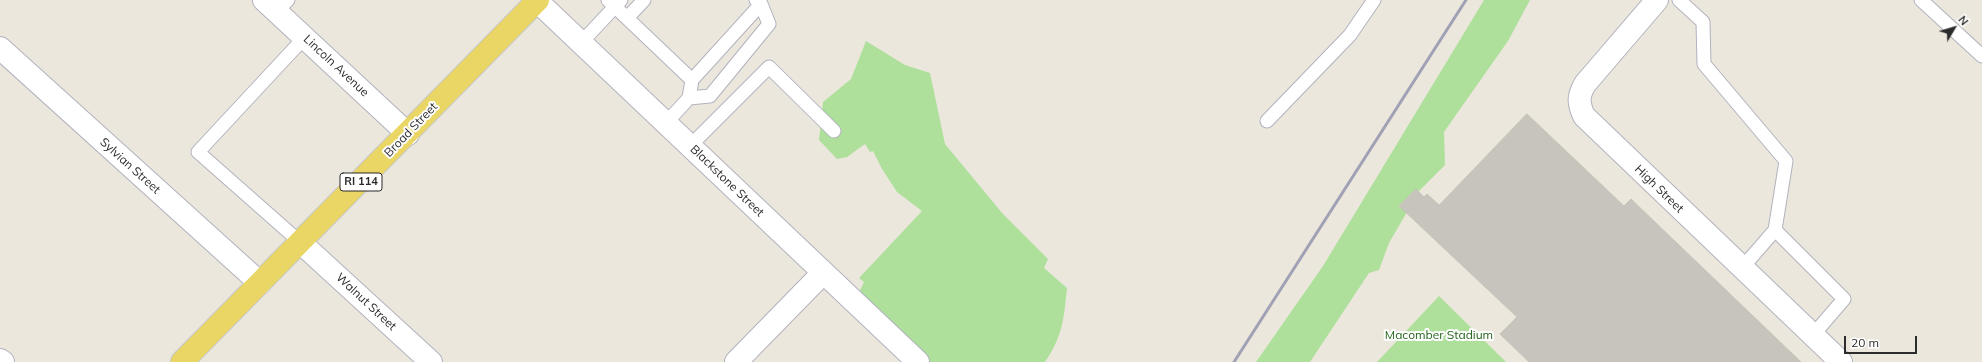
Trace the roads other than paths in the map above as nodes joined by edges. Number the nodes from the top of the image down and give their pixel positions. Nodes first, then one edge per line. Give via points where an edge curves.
1 (538, 0) edge
2 (644, 0) edge
3 (1374, 0) edge
4 (1657, 0) edge
5 (1679, 0) edge
6 (1921, 0) edge
7 (615, 2) edge
8 (758, 2) edge
9 (276, 4) edge
10 (627, 18) junction
11 (305, 37) junction
12 (581, 43) junction
13 (0, 48) edge
14 (1982, 56) edge
15 (692, 80) junction
16 (689, 98) junction
17 (1267, 121) dead end
18 (666, 123) junction
19 (834, 131) dead end
20 (408, 134) junction
21 (690, 146) junction
22 (1775, 230) junction
23 (300, 242) junction
24 (1742, 268) junction
25 (823, 272) junction
26 (260, 283) junction
27 (1813, 335) junction
28 (0, 360) edge
29 (2, 362) edge
30 (182, 362) edge
31 (431, 362) edge
32 (736, 362) edge
33 (918, 362) edge
34 (1841, 362) edge

1 - 12 street, Blackstone Street
1 - 20 main road, Broad Street / RI 114
2 - 10 lane
3 - 17 lane via 1350,35
4 - 24 street, High Street via 1585,84 1580,93 1579,105 1591,124
5 - 22 lane via 1703,22 1704,64 1786,162
6 - 14 lane
7 - 10 lane
7 - 12 lane
8 - 15 lane
8 - 16 lane via 769,24 710,96
9 - 11 street, Lincoln Avenue
10 - 15 lane
11 - 20 street, Lincoln Avenue
11 - 23 lane via 198,152
12 - 18 street, Blackstone Street
13 - 26 street, Sylvian Street
15 - 16 lane
16 - 18 lane
18 - 21 street, Blackstone Street
19 - 21 lane via 769,68
20 - 23 main road, Broad Street / RI 114
21 - 25 street, Blackstone Street
22 - 24 lane
22 - 27 lane via 1844,299
23 - 26 main road, Broad Street / RI 114
23 - 31 street, Walnut Street
24 - 27 street, High Street
25 - 32 street
25 - 33 street, Blackstone Street
26 - 30 main road, Broad Street / RI 114
27 - 34 street, High Street
28 - 29 street

